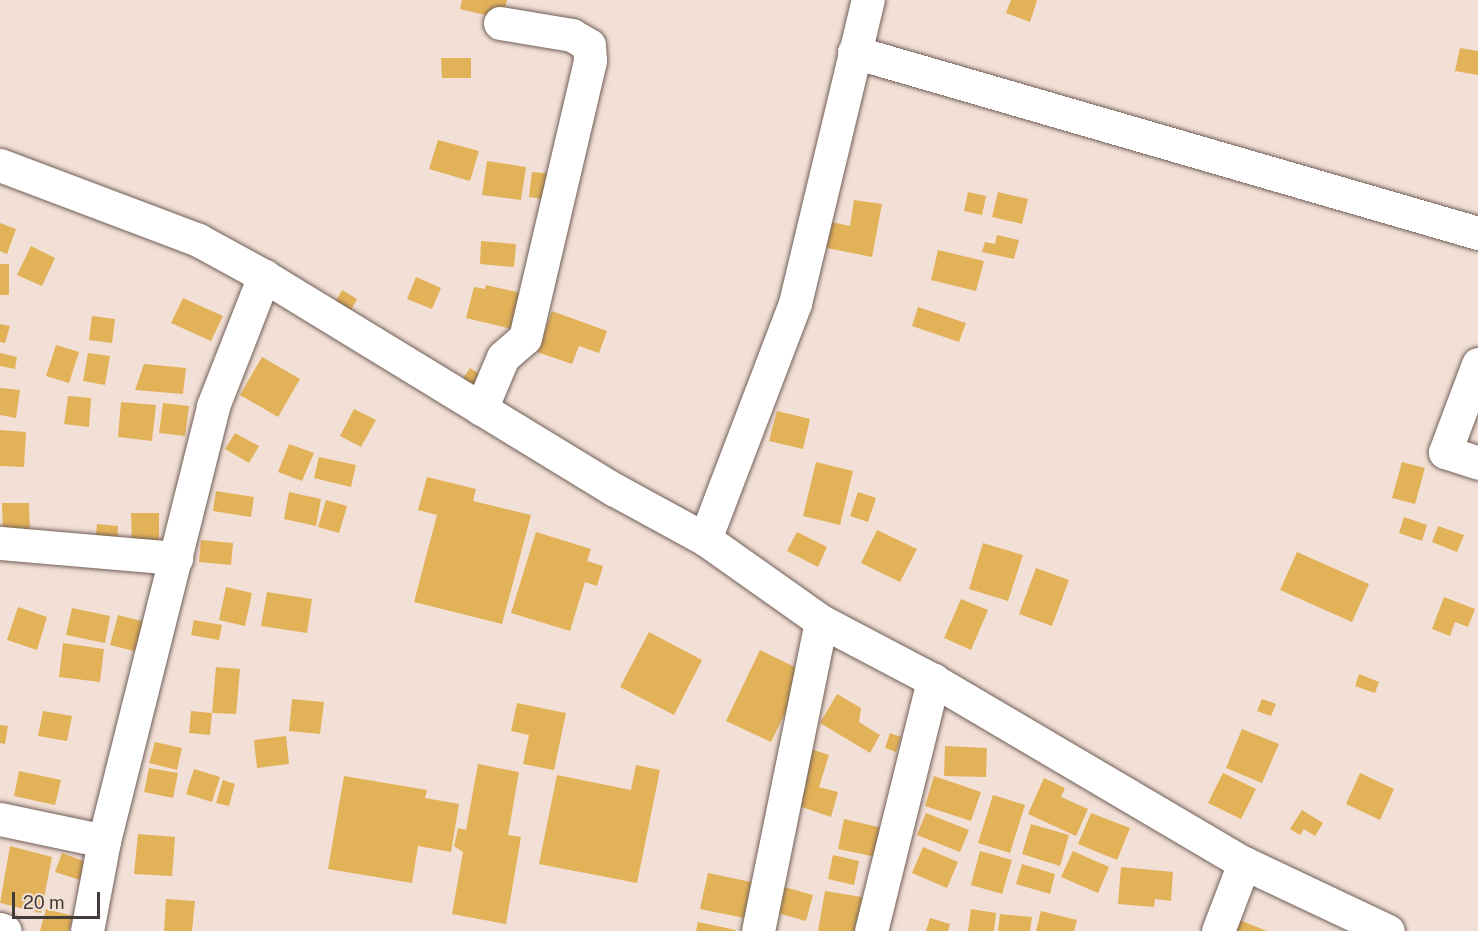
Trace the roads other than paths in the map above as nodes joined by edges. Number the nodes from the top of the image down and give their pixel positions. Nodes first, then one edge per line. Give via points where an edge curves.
1 (868, 0) edge
2 (500, 23) dead end
3 (854, 52) junction
4 (0, 165) edge
5 (1478, 233) edge
6 (264, 276) junction
7 (1478, 364) edge
8 (481, 409) junction
9 (1478, 463) edge
10 (705, 539) junction
11 (0, 543) edge
12 (176, 558) junction
13 (821, 621) junction
14 (933, 680) junction
15 (0, 819) edge
16 (104, 841) junction
17 (1244, 863) junction
18 (0, 930) edge
19 (5, 931) edge
20 (87, 931) edge
21 (758, 931) edge
22 (871, 931) edge
23 (1218, 931) edge
24 (1388, 931) edge

1 - 3 street
2 - 8 street via 572,35 589,45 590,60 525,338 503,357
3 - 5 street
3 - 10 street via 795,303
4 - 6 street via 198,240
6 - 8 street
6 - 12 street via 213,406
7 - 9 street via 1445,452
8 - 10 street
10 - 13 street
11 - 12 street
12 - 16 street
13 - 14 street
13 - 21 street
14 - 17 street
14 - 22 street
15 - 16 street
16 - 20 street
17 - 23 street
17 - 24 street
18 - 19 street

